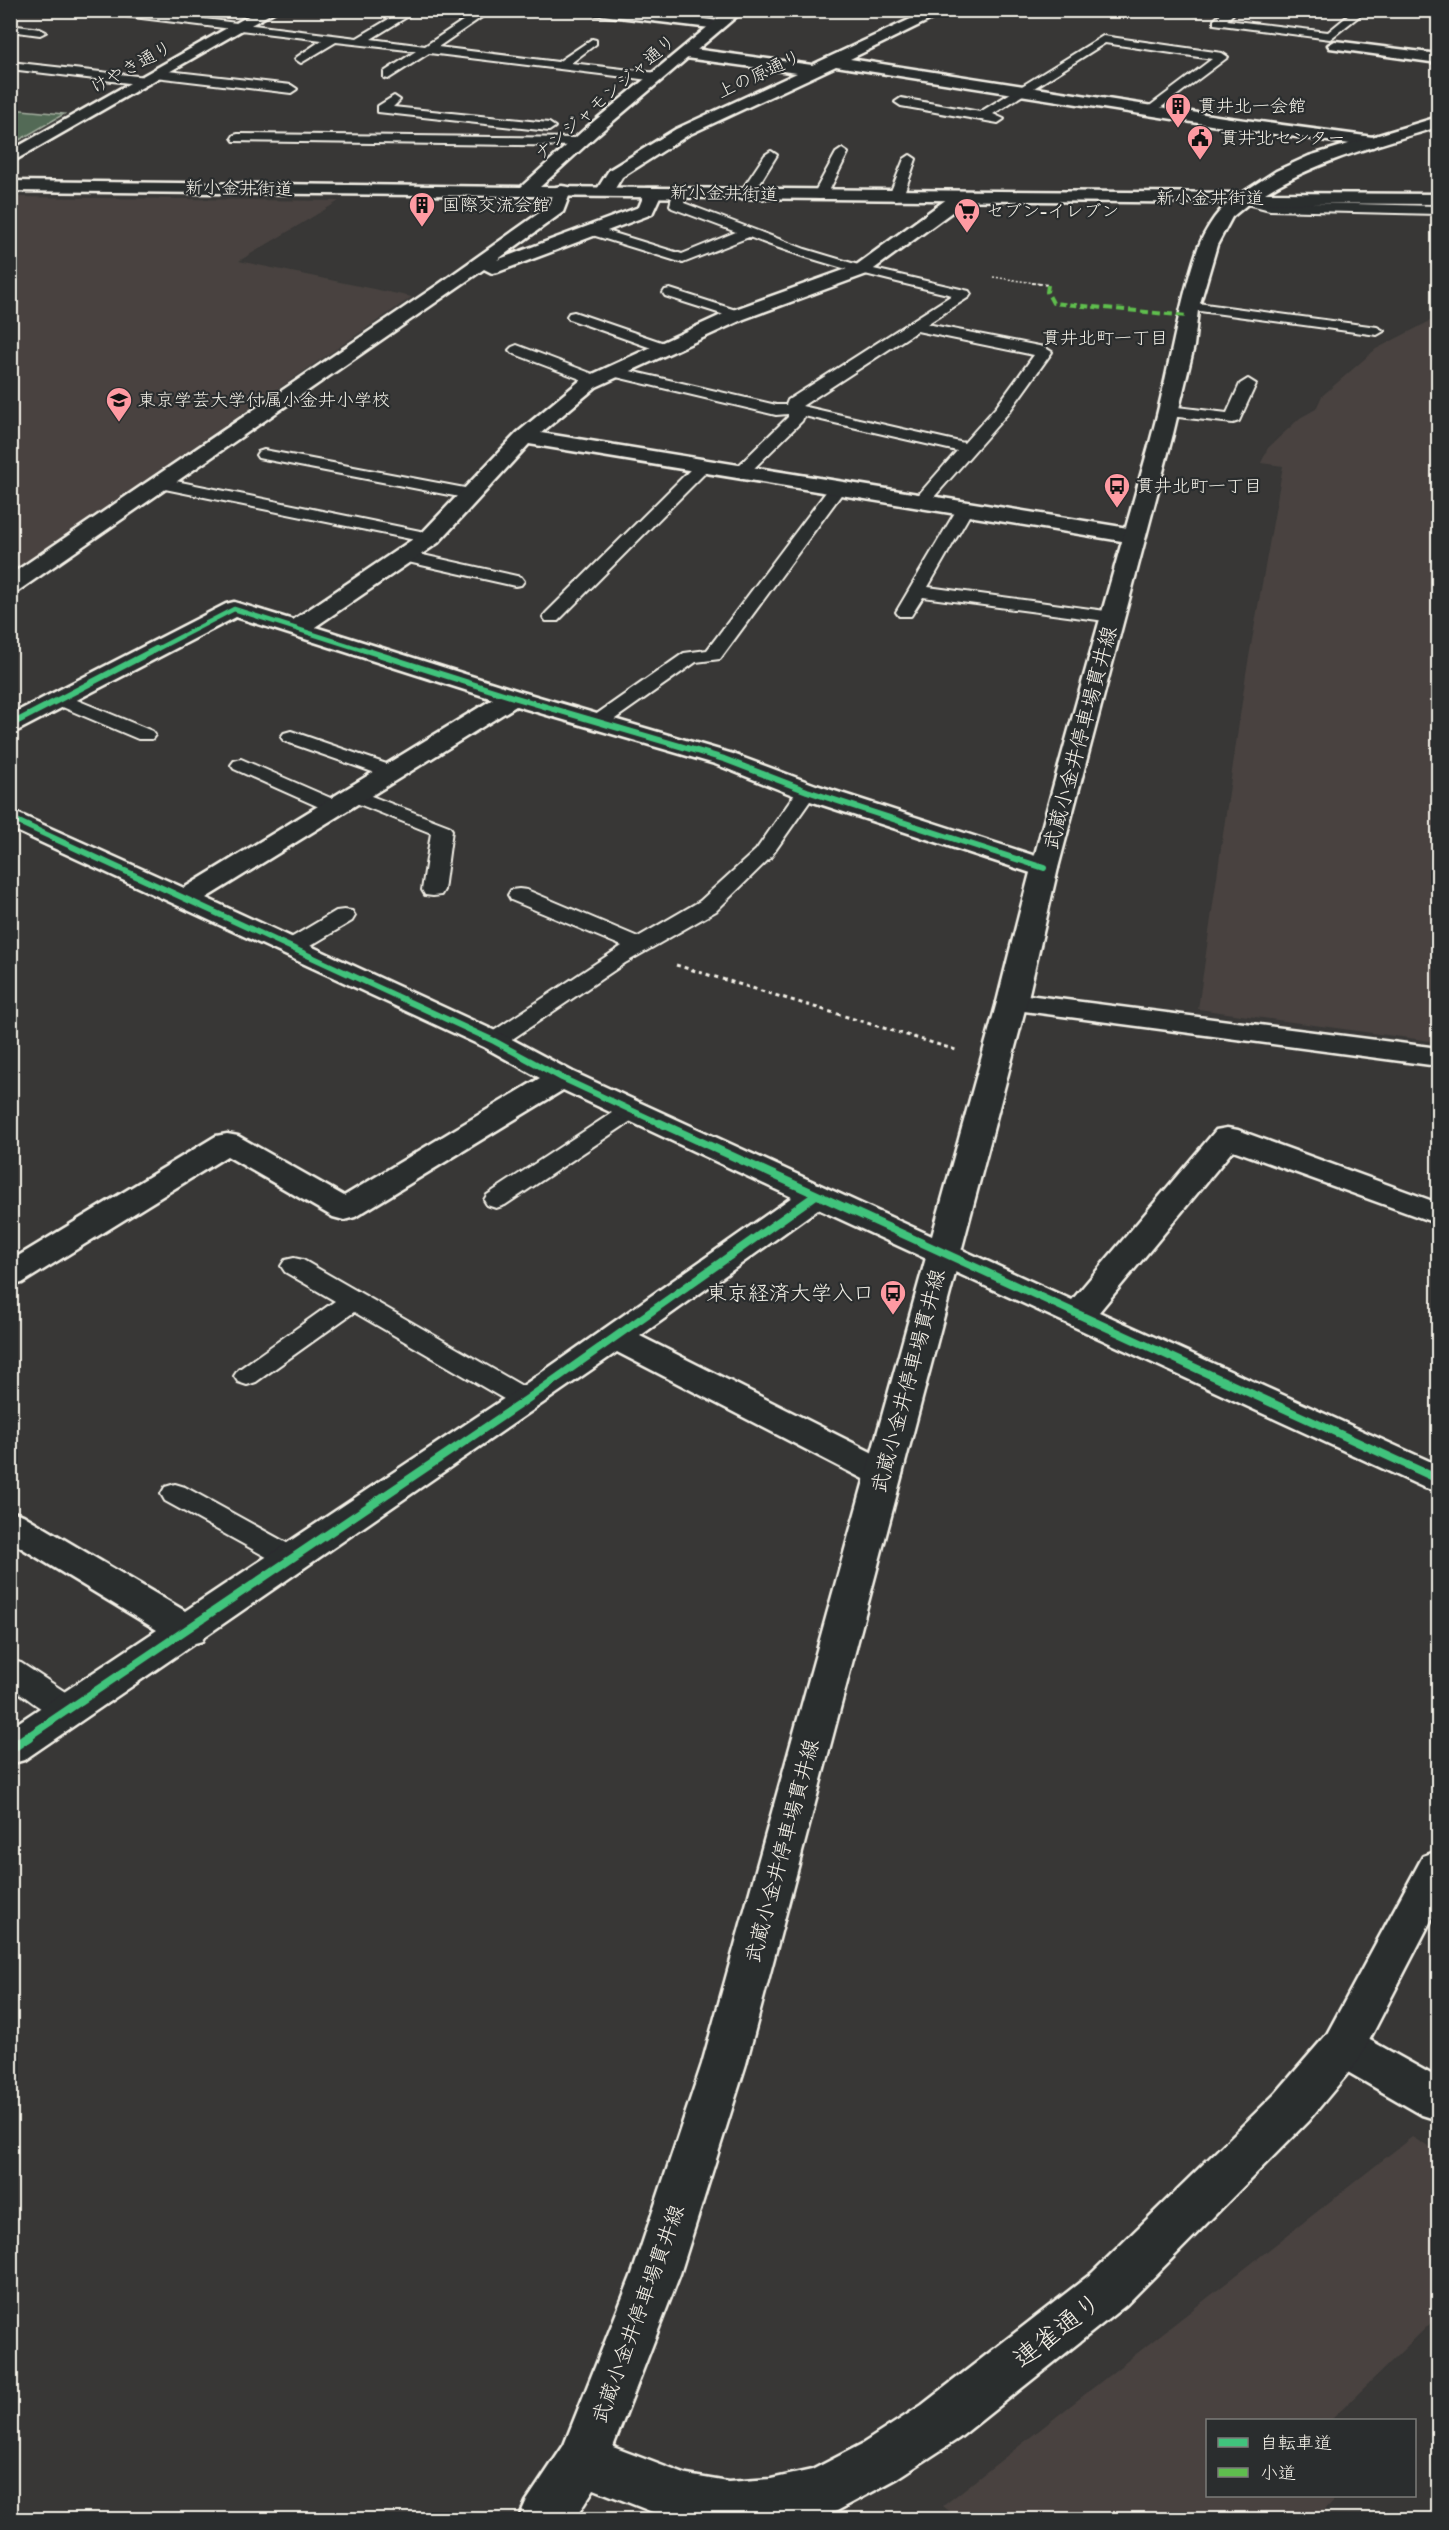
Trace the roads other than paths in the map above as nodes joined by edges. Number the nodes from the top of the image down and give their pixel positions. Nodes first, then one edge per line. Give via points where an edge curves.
1 (100, 10) edge
2 (270, 10) edge
3 (413, 10) edge
4 (487, 10) edge
5 (593, 10) edge
6 (737, 10) edge
7 (943, 10) edge
8 (1232, 10) edge
9 (1362, 10) edge
10 (719, 25) junction
11 (10, 28) edge
12 (240, 28) junction
13 (40, 32) dead end
14 (332, 39) junction
15 (358, 42) junction
16 (592, 42) dead end
17 (1335, 45) dead end
18 (425, 50) junction
19 (686, 53) junction
20 (302, 59) dead end
21 (1438, 59) edge
22 (833, 61) junction
23 (10, 65) edge
24 (559, 66) junction
25 (812, 70) junction
26 (388, 75) dead end
27 (657, 77) junction
28 (152, 78) junction
29 (291, 89) dead end
30 (1022, 90) junction
31 (394, 100) dead end
32 (901, 102) dead end
33 (1151, 111) junction
34 (982, 116) junction
35 (1006, 120) dead end
36 (1438, 122) edge
37 (586, 136) junction
38 (238, 138) dead end
39 (1373, 142) junction
40 (18, 149) edge
41 (842, 153) dead end
42 (771, 155) dead end
43 (10, 158) edge
44 (910, 159) dead end
45 (10, 186) edge
46 (526, 191) junction
47 (562, 191) junction
48 (605, 191) junction
49 (653, 192) junction
50 (680, 193) junction
51 (746, 194) junction
52 (820, 195) junction
53 (896, 196) junction
54 (960, 197) junction
55 (1244, 199) junction
56 (1438, 199) edge
57 (1438, 210) edge
58 (594, 231) junction
59 (747, 233) junction
60 (861, 270) junction
61 (454, 281) junction
62 (670, 293) dead end
63 (1190, 306) junction
64 (737, 315) junction
65 (574, 316) dead end
66 (915, 326) junction
67 (1377, 331) dead end
68 (665, 348) junction
69 (517, 350) dead end
70 (604, 376) junction
71 (1248, 384) dead end
72 (795, 409) junction
73 (1169, 411) junction
74 (524, 437) junction
75 (965, 448) junction
76 (264, 455) dead end
77 (702, 467) junction
78 (740, 473) junction
79 (161, 483) junction
80 (838, 488) junction
81 (470, 494) junction
82 (921, 501) junction
83 (965, 509) junction
84 (1134, 536) junction
85 (430, 538) junction
86 (405, 556) junction
87 (515, 581) dead end
88 (10, 586) edge
89 (917, 591) junction
90 (905, 612) dead end
91 (552, 617) dead end
92 (1113, 617) junction
93 (297, 628) junction
94 (513, 697) junction
95 (60, 699) junction
96 (598, 722) junction
97 (10, 725) edge
98 (145, 735) dead end
99 (291, 736) dead end
100 (241, 765) dead end
101 (391, 772) junction
102 (807, 791) junction
103 (344, 801) junction
104 (10, 818) edge
105 (1044, 868) junction
106 (433, 890) dead end
107 (519, 895) dead end
108 (187, 898) junction
109 (344, 916) dead end
110 (292, 947) junction
111 (634, 948) junction
112 (1012, 1002) junction
113 (494, 1041) junction
114 (1438, 1057) edge
115 (562, 1078) junction
116 (632, 1110) junction
117 (816, 1195) junction
118 (496, 1200) dead end
119 (1438, 1214) edge
120 (942, 1254) junction
121 (294, 1266) dead end
122 (10, 1276) edge
123 (354, 1300) junction
124 (1078, 1315) junction
125 (615, 1337) junction
126 (247, 1376) dead end
127 (526, 1400) junction
128 (884, 1474) junction
129 (1438, 1479) edge
130 (175, 1494) dead end
131 (10, 1524) edge
132 (293, 1559) junction
133 (188, 1631) junction
134 (10, 1671) edge
135 (68, 1709) junction
136 (10, 1749) edge
137 (1438, 1868) edge
138 (1343, 2048) junction
139 (1438, 2101) edge
140 (583, 2460) junction
141 (544, 2520) edge

1 - 12 lane
2 - 12 street, けやき通り
3 - 15 lane
4 - 18 lane
5 - 10 street
6 - 10 street, ナンジャモンジャ通り
7 - 22 street, 上の原通り
8 - 9 lane via 1218,22 1330,36
10 - 19 street, ナンジャモンジャ通り
11 - 13 lane
12 - 14 lane
12 - 28 street, けやき通り
14 - 15 lane
14 - 20 lane
15 - 18 lane
16 - 24 lane
17 - 21 street
18 - 24 lane
18 - 26 lane
19 - 25 street
19 - 27 street, ナンジャモンジャ通り
22 - 25 street, 上の原通り
22 - 30 street
23 - 28 lane
24 - 27 lane
25 - 48 street, 上の原通り via 682,132 615,174
27 - 37 street, ナンジャモンジャ通り
28 - 29 lane
28 - 40 street, けやき通り
30 - 33 street
30 - 33 lane via 1103,39 1222,57
30 - 34 lane
31 - 37 lane via 376,108 562,128
32 - 34 lane
33 - 39 street
34 - 35 lane
36 - 39 street, 武蔵小金井停車場貫井線
37 - 38 lane
37 - 46 street, ナンジャモンジャ通り
39 - 55 street, 武蔵小金井停車場貫井線 via 1297,168
40 - 43 street, けやき通り
41 - 52 lane
42 - 51 lane
44 - 53 lane
45 - 46 street, 新小金井街道
46 - 47 street, 新小金井街道
47 - 48 street, 新小金井街道
47 - 61 street via 557,208
48 - 49 street, 新小金井街道
49 - 50 street, 新小金井街道
49 - 58 street via 646,210
50 - 51 street, 新小金井街道
50 - 59 lane via 677,206
51 - 52 street, 新小金井街道
52 - 53 street, 新小金井街道
53 - 54 street, 新小金井街道
54 - 55 street, 新小金井街道
54 - 60 street
55 - 56 street, 新小金井街道
55 - 57 lane via 1270,206
55 - 63 street, 武蔵小金井停車場貫井線 via 1225,214 1208,245
58 - 59 lane via 683,259
58 - 61 street
59 - 60 lane
60 - 64 street
60 - 66 lane via 964,294
61 - 79 street
62 - 64 lane
63 - 67 lane
63 - 73 street, 武蔵小金井停車場貫井線
64 - 68 street
65 - 68 lane
66 - 72 lane via 794,403
66 - 75 lane via 1044,352 1003,409
68 - 70 street
69 - 70 lane
70 - 72 lane via 776,410
70 - 74 street
71 - 73 lane via 1233,418
72 - 75 lane
72 - 78 lane via 796,418
73 - 84 street, 武蔵小金井停車場貫井線
74 - 77 street
74 - 81 street
75 - 82 lane
76 - 81 lane
77 - 78 street
77 - 91 lane
78 - 80 street
79 - 85 lane
79 - 88 street
80 - 82 street
80 - 96 lane via 713,655 691,657
81 - 85 street
82 - 83 street
83 - 84 street
83 - 89 lane
84 - 92 street, 武蔵小金井停車場貫井線
85 - 86 street
86 - 87 lane
86 - 93 street
89 - 90 lane
89 - 92 lane
92 - 105 street, 武蔵小金井停車場貫井線
93 - 94 street
93 - 95 street via 234,609
94 - 96 street
94 - 101 street
95 - 97 street
95 - 98 lane
96 - 102 street via 724,759
99 - 101 lane
100 - 103 lane
101 - 103 street
102 - 105 street
102 - 111 lane via 763,854 708,906
103 - 106 lane via 442,830
103 - 108 street
104 - 108 street
105 - 112 street, 武蔵小金井停車場貫井線
107 - 111 lane
108 - 110 street
109 - 110 lane
110 - 113 street
111 - 113 lane
112 - 114 street
112 - 120 street, 武蔵小金井停車場貫井線
113 - 115 street
115 - 116 street
115 - 122 street via 344,1210 227,1143
116 - 117 street
116 - 118 lane
117 - 120 street
117 - 125 street
119 - 124 street via 1227,1137
120 - 124 street
120 - 128 street, 武蔵小金井停車場貫井線
121 - 123 lane
123 - 126 lane
123 - 127 lane
124 - 129 street
125 - 127 street
125 - 128 street
127 - 132 street
128 - 140 street, 武蔵小金井停車場貫井線 via 724,2064 656,2274
130 - 132 lane
131 - 133 street
132 - 133 street
133 - 135 street
134 - 135 lane
135 - 136 street
137 - 138 street, 連雀通り
138 - 139 street
138 - 140 street, 連雀通り via 1284,2115 1109,2289 940,2422 880,2461 819,2493 771,2504 728,2507 687,2500
140 - 141 street

